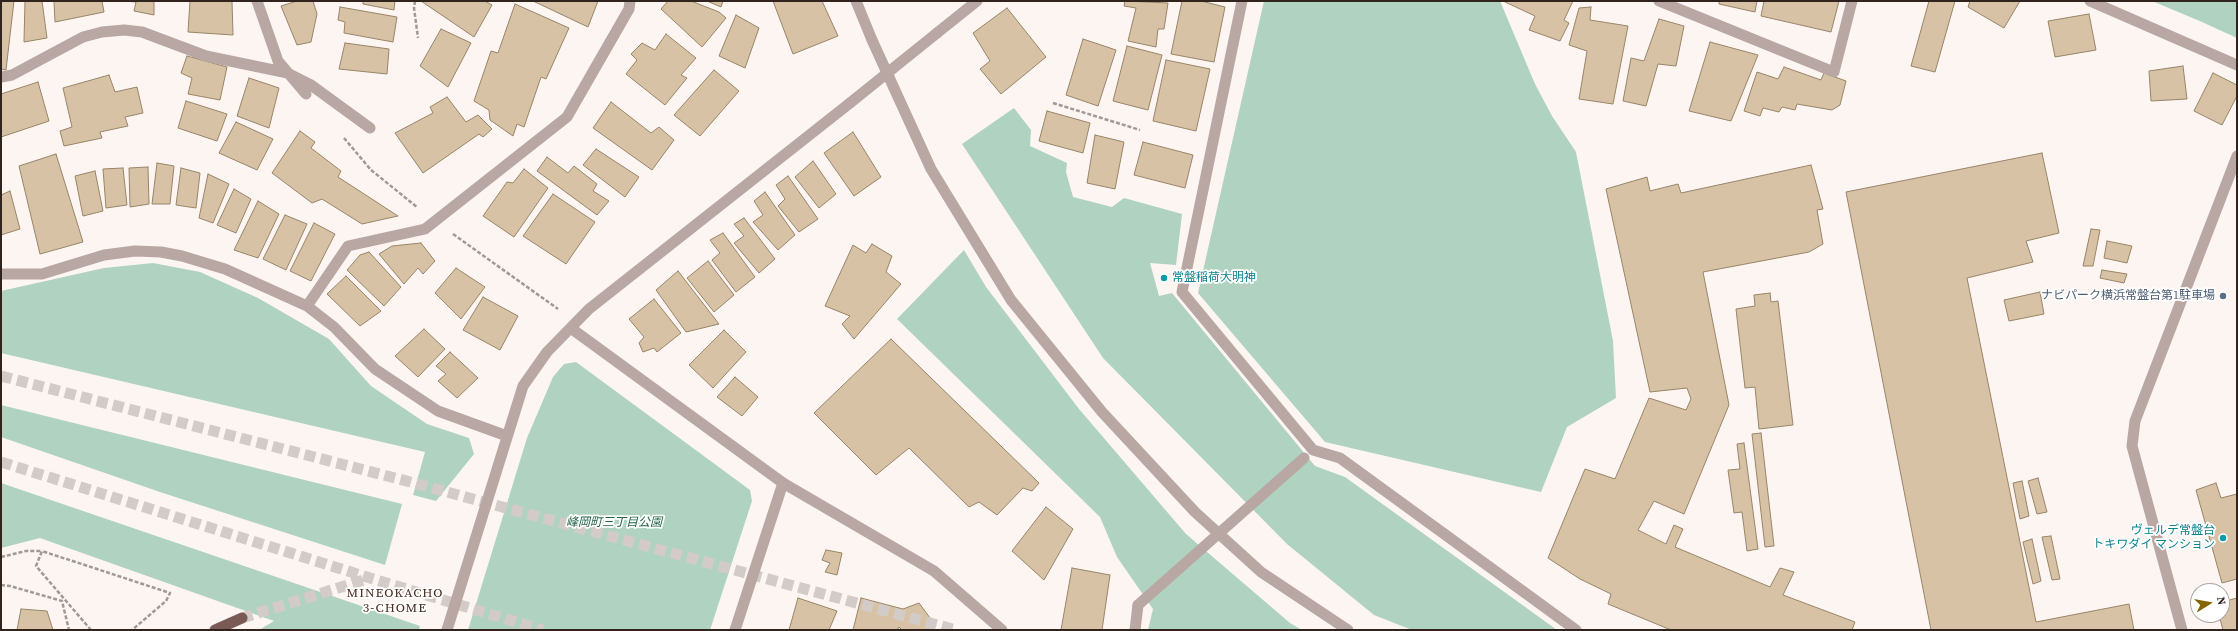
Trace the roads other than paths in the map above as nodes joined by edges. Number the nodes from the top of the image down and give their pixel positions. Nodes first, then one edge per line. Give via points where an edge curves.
1 (257, 1) edge
2 (630, 1) edge
3 (856, 1) edge
4 (978, 1) edge
5 (1242, 1) edge
6 (1658, 1) edge
7 (1852, 1) edge
8 (2090, 1) edge
9 (2237, 65) edge
10 (288, 73) junction
11 (1, 76) edge
12 (306, 94) dead end
13 (370, 128) dead end
14 (2237, 156) edge
15 (1, 274) edge
16 (307, 306) junction
17 (572, 329) junction
18 (507, 436) junction
19 (1313, 450) junction
20 (783, 483) junction
21 (242, 618) tunnel mouth
22 (215, 630) edge
23 (447, 630) edge
24 (734, 630) edge
25 (1002, 630) edge
26 (1135, 630) edge
27 (1348, 630) edge
28 (1576, 630) edge
29 (2182, 630) edge

1 - 10 street via 278,61
2 - 16 street via 629,9 567,117 425,229 348,246
3 - 27 street via 931,169 1012,300 1102,412 1195,512 1261,572
4 - 17 street, bridge via 589,309
5 - 19 street via 1182,292
6 - 7 street via 1834,72
8 - 9 street
10 - 11 street via 206,56 142,32 124,30 83,37 12,75
10 - 12 street
10 - 13 street via 311,85
14 - 29 street via 2135,421 2132,446
15 - 16 street via 42,274 104,255 135,251 161,252 225,269
16 - 18 street via 334,327 375,369 398,386 438,411
17 - 18 street via 547,352 523,386
17 - 20 street
18 - 23 street
19 - 26 street, bridge via 1138,605
19 - 28 street via 1340,458
20 - 24 street
20 - 25 street via 934,572
21 - 22 highway

